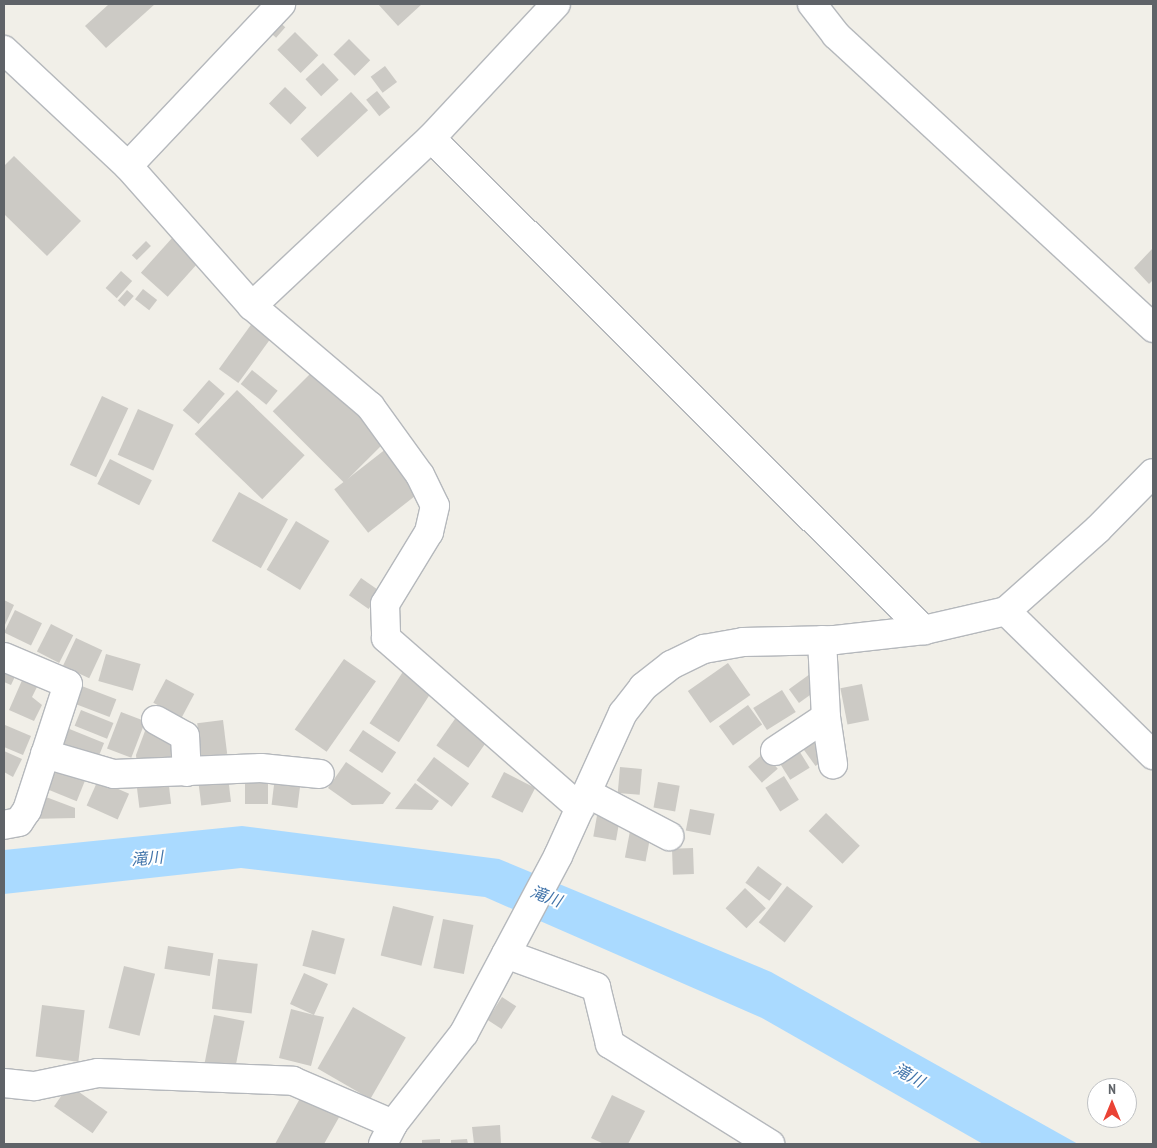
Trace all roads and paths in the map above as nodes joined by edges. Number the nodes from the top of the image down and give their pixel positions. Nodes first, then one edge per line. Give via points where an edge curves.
1 (280, 4) edge
2 (556, 4) edge
3 (812, 4) edge
4 (4, 50) edge
5 (431, 138) junction
6 (128, 166) junction
7 (252, 306) junction
8 (1153, 328) edge
9 (1153, 473) edge
10 (1006, 611) junction
11 (924, 630) junction
12 (822, 640) junction
13 (4, 657) edge
14 (826, 717) junction
15 (156, 720) dead end
16 (775, 751) dead end
17 (45, 754) junction
18 (1153, 755) edge
19 (833, 764) dead end
20 (187, 772) junction
21 (320, 774) dead end
22 (583, 801) junction
23 (4, 825) edge
24 (669, 836) dead end
25 (510, 948) junction
26 (4, 1083) edge
27 (388, 1134) edge
28 (770, 1144) edge

1 - 6 street
2 - 5 street
3 - 8 street via 836,35
4 - 6 street
5 - 7 street
5 - 11 street
6 - 7 street
7 - 22 street via 370,406 420,475 434,506 428,532 384,604 386,638
9 - 10 street via 1098,529
10 - 11 street
10 - 18 street
11 - 12 street
12 - 14 street
12 - 22 street via 743,642 704,649 671,665 643,687 624,713
13 - 17 street via 68,684
14 - 16 street
14 - 19 street
15 - 20 street via 185,736
17 - 20 street via 114,774
17 - 23 street via 27,810 19,822
20 - 21 street via 262,768
22 - 24 street
22 - 25 street
25 - 27 street via 464,1033
25 - 28 street via 596,987 610,1044
26 - 27 street via 35,1086 98,1073 293,1081

